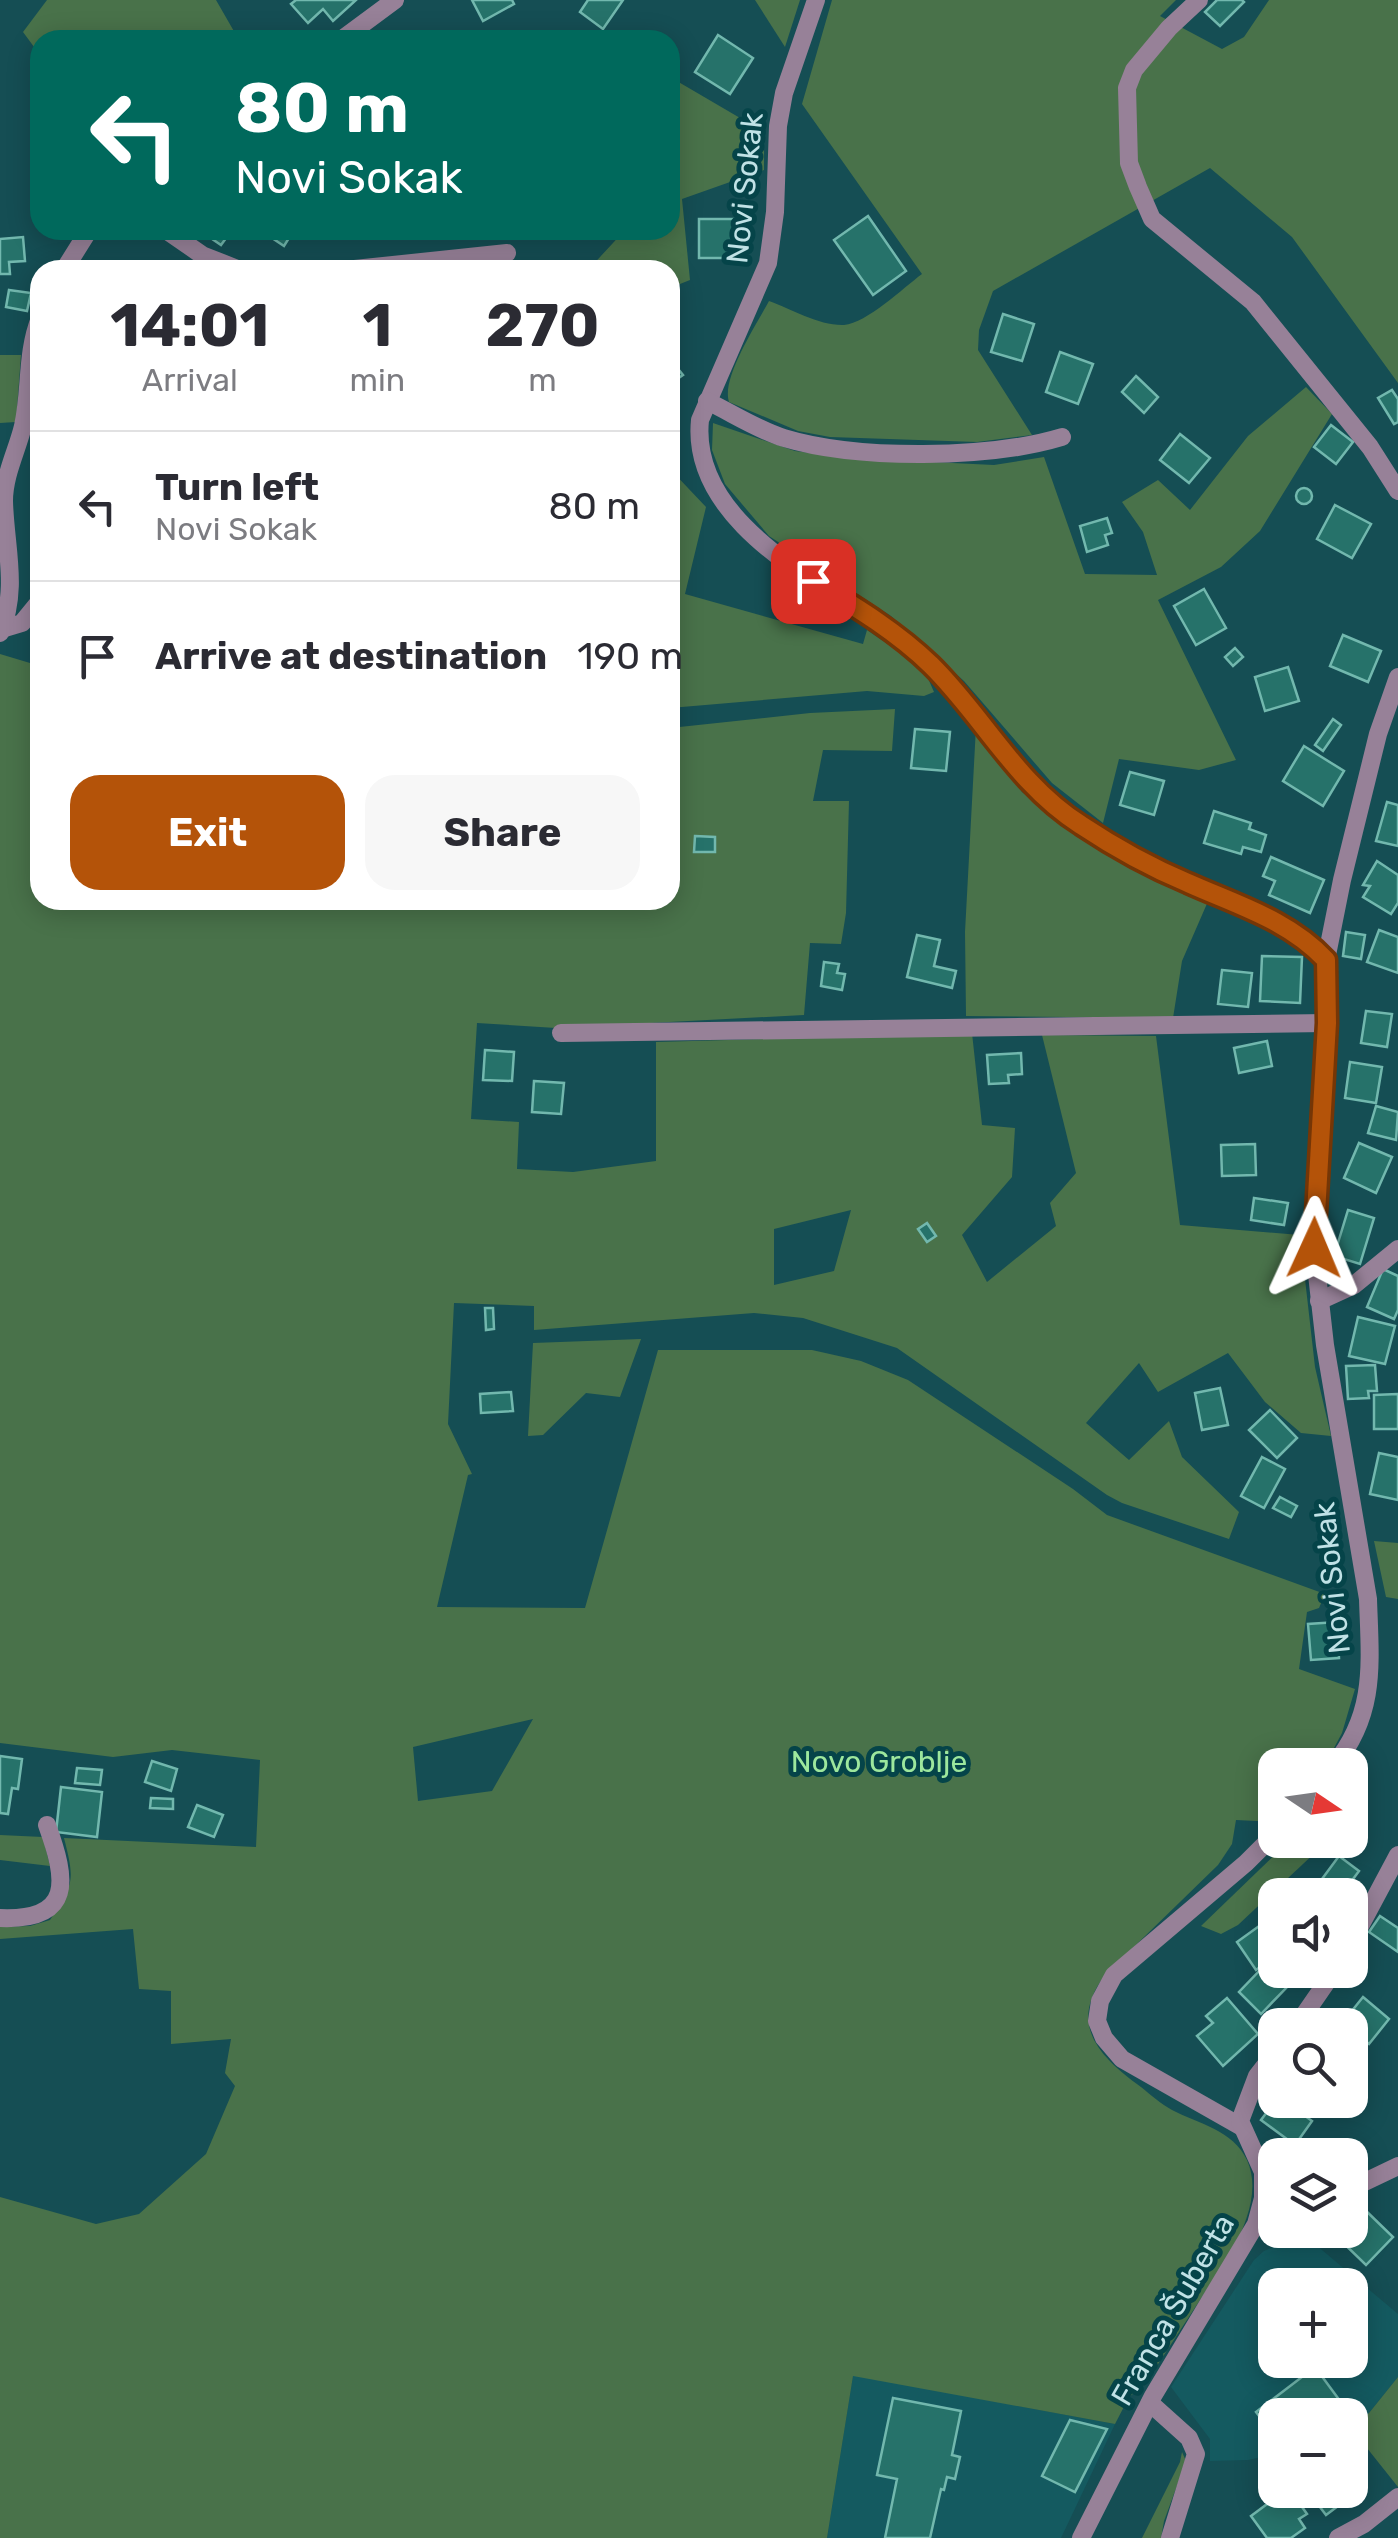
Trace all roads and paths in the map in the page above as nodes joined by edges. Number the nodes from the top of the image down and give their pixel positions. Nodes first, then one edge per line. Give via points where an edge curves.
1 (395, 0) edge
2 (816, 0) edge
3 (1199, 0) edge
4 (354, 30) edge
5 (180, 240) edge
6 (507, 253) dead end
7 (215, 260) edge
8 (440, 260) edge
9 (30, 353) edge
10 (707, 401) junction
11 (1062, 437) dead end
12 (1398, 491) edge
13 (30, 614) edge
14 (1, 631) edge
15 (1398, 677) edge
16 (1326, 960) junction
17 (1327, 1023) junction
18 (561, 1032) dead end
19 (1398, 1249) edge
20 (1319, 1301) junction
21 (1345, 1748) edge
22 (48, 1826) dead end
23 (1258, 1850) edge
24 (1398, 1855) edge
25 (1368, 1911) edge
26 (0, 1918) edge
27 (1258, 2075) edge
28 (1240, 2126) junction
29 (1258, 2158) edge
30 (1398, 2166) edge
31 (1368, 2180) edge
32 (1258, 2235) edge
33 (1150, 2403) junction
34 (1398, 2498) edge
35 (1082, 2538) edge
36 (1170, 2538) edge
37 (1338, 2538) edge

1 - 4 street
2 - 10 street, Novi Sokak via 784,92 768,263
3 - 12 street via 1168,28 1127,88 1129,163 1138,187 1152,219 1253,302
5 - 7 street
6 - 8 street
9 - 14 street via 22,430 6,480 11,571
10 - 11 street via 780,437 849,450 953,452
10 - 16 street, Novi Sokak via 698,441 706,468 782,562 876,620 930,664 1021,774 1078,824 1184,882 1269,917
13 - 14 street
15 - 16 street, Novi Sokak via 1378,734
16 - 17 street, Novi Sokak
17 - 18 street
17 - 20 street, Novi Sokak via 1314,1248
19 - 20 street via 1354,1285
20 - 21 street, Novi Sokak via 1369,1618 1366,1704
22 - 26 street via 61,1878 55,1902 40,1915
23 - 28 street via 1114,1975 1097,2021 1114,2052 1134,2068
24 - 25 street
27 - 28 street
28 - 29 street, Franca Šuberta
30 - 31 street
32 - 33 street, Franca Šuberta
33 - 35 street, Franca Šuberta
33 - 36 street via 1189,2438 1196,2454
34 - 37 street

